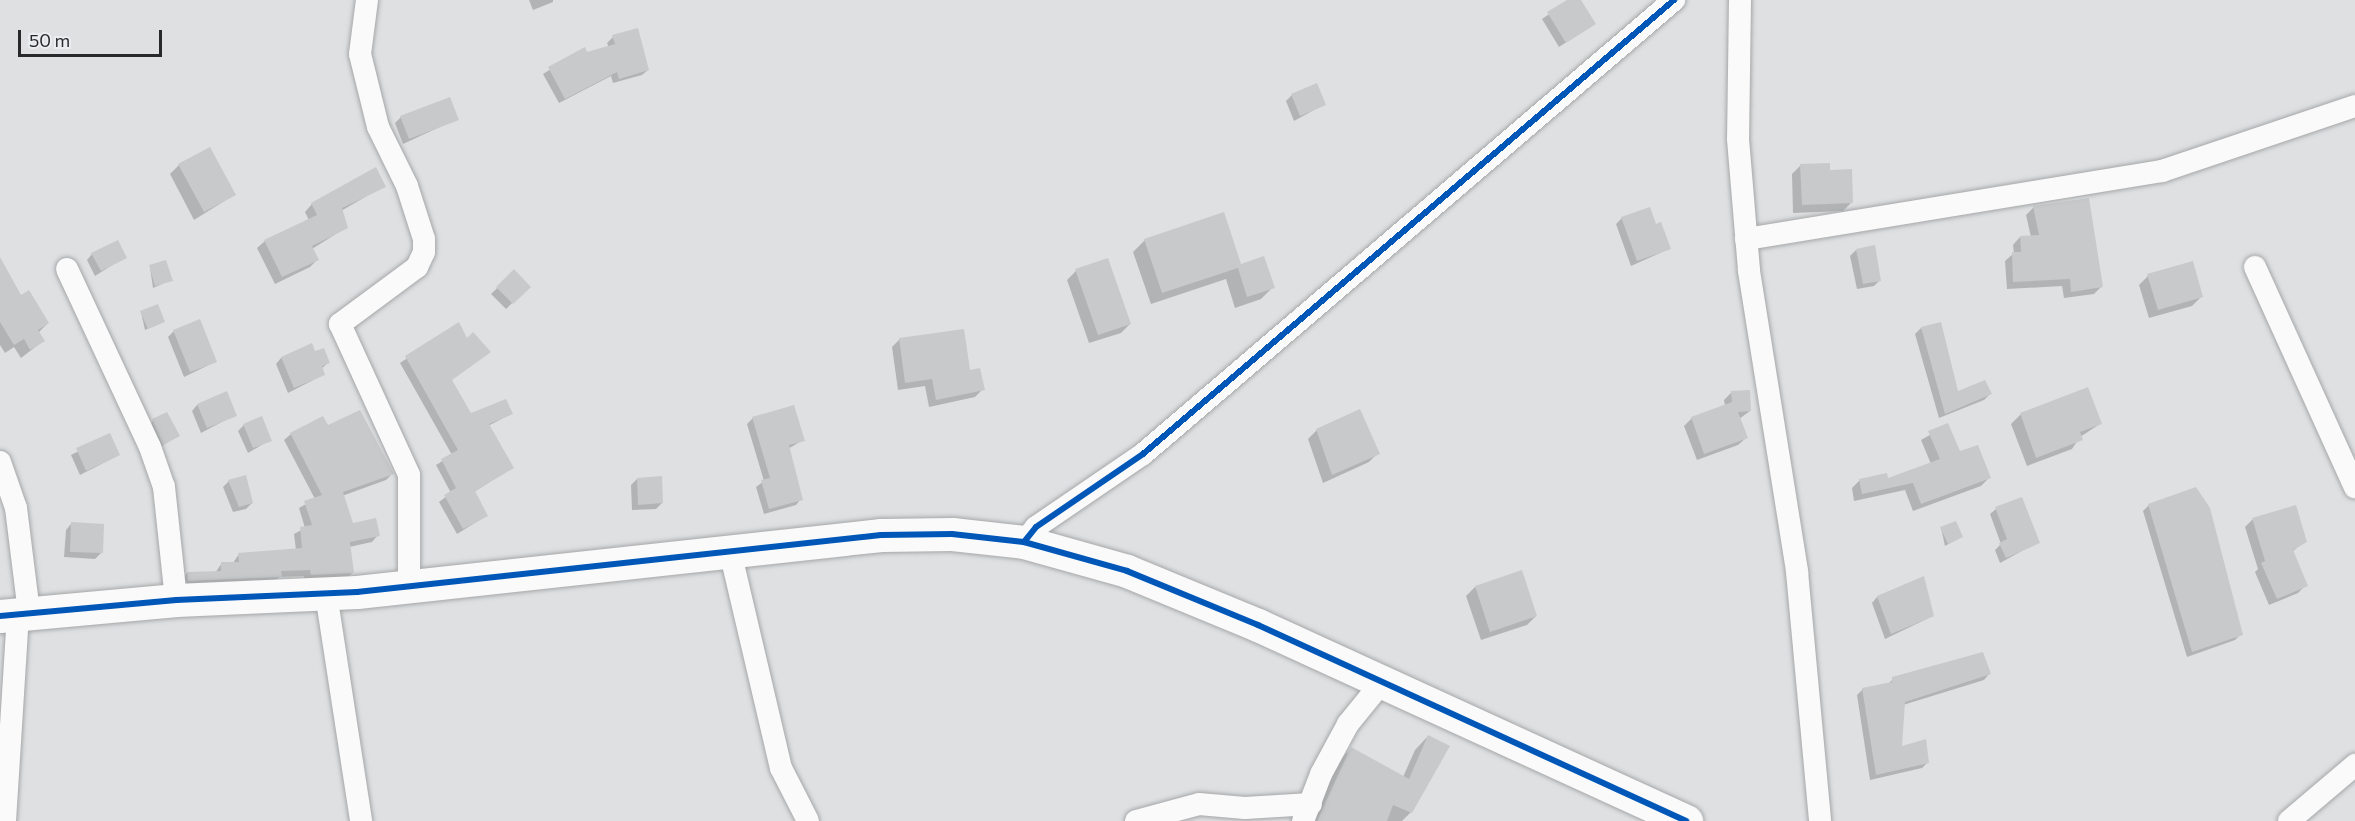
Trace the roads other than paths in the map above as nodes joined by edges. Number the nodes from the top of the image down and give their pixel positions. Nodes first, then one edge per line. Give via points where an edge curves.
1 (367, 0) edge
2 (1674, 0) edge
3 (1740, 0) edge
4 (2355, 106) edge
5 (1746, 239) junction
6 (2255, 267) dead end
7 (67, 269) dead end
8 (0, 462) edge
9 (2355, 487) edge
10 (1024, 542) junction
11 (730, 551) junction
12 (409, 586) junction
13 (326, 594) junction
14 (176, 600) junction
15 (16, 614) edge
16 (1383, 681) junction
17 (2355, 765) edge
18 (1307, 812) edge
19 (5, 821) edge
20 (361, 821) edge
21 (808, 821) edge
22 (1136, 821) edge
23 (1686, 821) edge
24 (1820, 821) edge
25 (2289, 821) edge

1 - 12 street via 360,54 378,127 406,186 424,239 424,252 417,267 340,324 410,474
2 - 10 street via 1143,453 1036,527
3 - 5 street via 1738,139
4 - 5 street via 2162,171
5 - 24 street via 1797,572
6 - 9 street
7 - 14 street via 150,447 164,487
8 - 15 street via 16,508
10 - 11 street via 952,534 881,535
10 - 16 street via 1127,571
11 - 12 street
11 - 21 street via 782,768
12 - 13 street
13 - 14 street
13 - 20 street
14 - 15 street
15 - 19 street
16 - 18 street via 1348,724 1321,774
16 - 23 street
17 - 25 street
18 - 22 street via 1199,804

